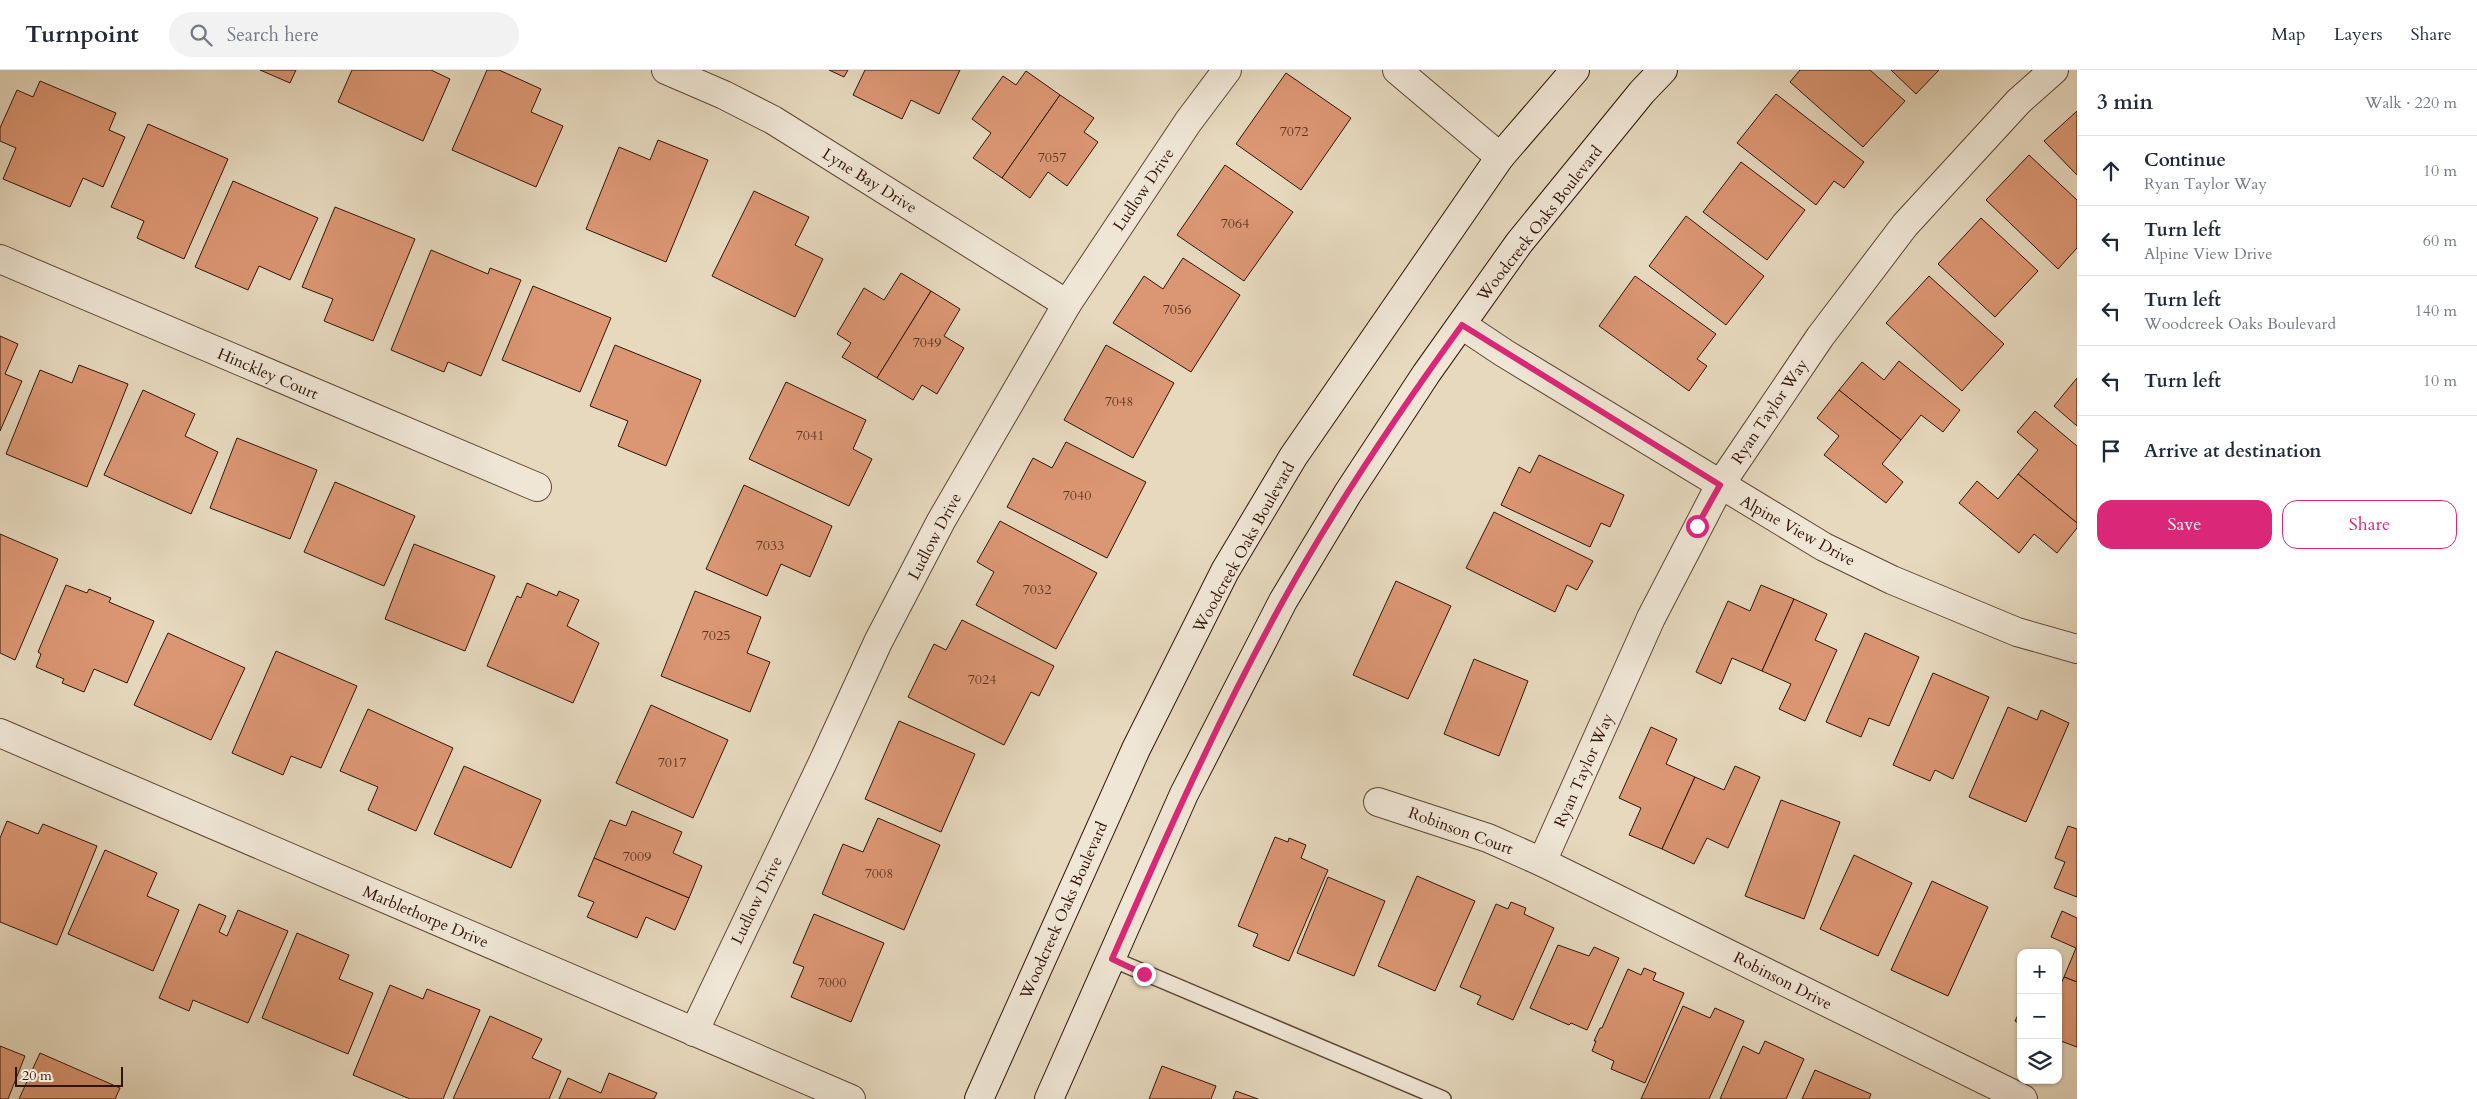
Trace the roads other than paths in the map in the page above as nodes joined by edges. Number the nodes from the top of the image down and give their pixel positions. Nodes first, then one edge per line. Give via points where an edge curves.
1 (666, 70) edge
2 (1227, 70) edge
3 (1397, 70) edge
4 (1574, 70) edge
5 (1663, 70) edge
6 (2054, 70) edge
7 (1500, 157) junction
8 (0, 259) edge
9 (1067, 304) junction
10 (1462, 325) junction
11 (1720, 485) junction
12 (537, 487) dead end
13 (2077, 649) edge
14 (0, 733) edge
15 (1378, 802) dead end
16 (1542, 862) junction
17 (1112, 959) junction
18 (694, 1032) junction
19 (851, 1099) edge
20 (979, 1099) edge
21 (1049, 1099) edge
22 (1443, 1099) edge
23 (2023, 1099) edge

1 - 9 street, Lyne Bay Drive via 773,120
2 - 9 street, Ludlow Drive via 1188,122
3 - 7 street
4 - 7 street, Woodcreek Oaks Boulevard
5 - 10 street, Woodcreek Oaks Boulevard via 1519,243
6 - 11 street, Ryan Taylor Way via 2019,101 1905,225 1820,337
7 - 20 street, Woodcreek Oaks Boulevard via 1293,457 1225,571 1136,749
8 - 12 street, Hinckley Court
9 - 18 street, Ludlow Drive via 940,521 878,642
10 - 11 street, Alpine View Drive
10 - 17 street, Woodcreek Oaks Boulevard via 1348,493 1283,601 1184,794
11 - 13 street, Alpine View Drive via 1824,547 1892,580 2017,632
11 - 16 street, Ryan Taylor Way via 1651,618
14 - 18 street, Marblethorpe Drive
15 - 16 street, Robinson Court via 1488,838
16 - 23 street, Robinson Drive
17 - 21 street, Woodcreek Oaks Boulevard
17 - 22 lane
18 - 19 street, Marblethorpe Drive

